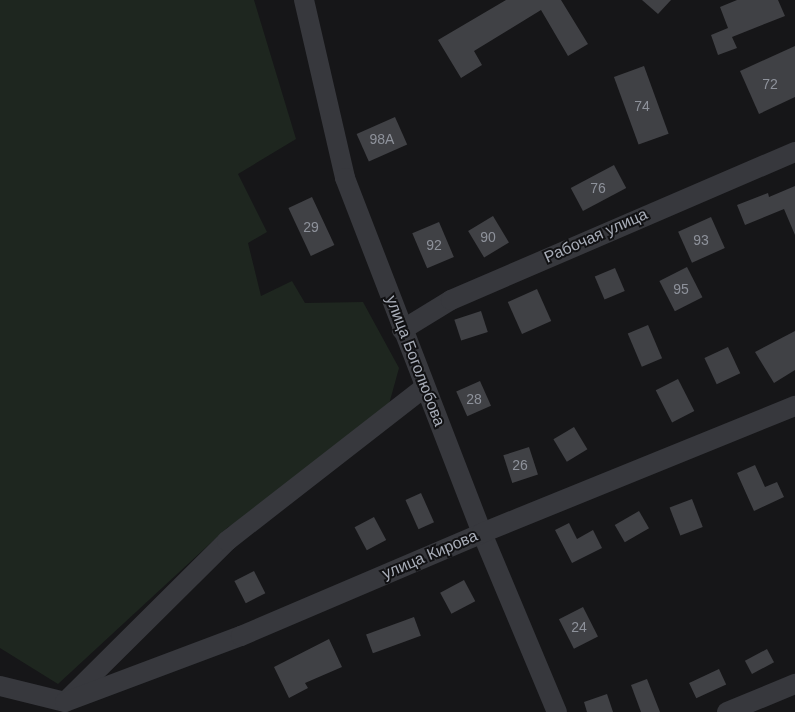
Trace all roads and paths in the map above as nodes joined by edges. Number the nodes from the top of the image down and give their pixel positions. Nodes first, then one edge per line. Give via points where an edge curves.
1 (304, 0) edge
2 (795, 152) edge
3 (402, 330) junction
4 (424, 387) junction
5 (795, 406) edge
6 (482, 532) junction
7 (795, 684) edge
8 (0, 686) edge
9 (60, 707) edge
10 (557, 712) edge
11 (727, 712) edge

1 - 3 street, улица Боголюбова via 346,178
2 - 3 street, Рабочая улица via 451,300
3 - 4 street, улица Боголюбова
4 - 6 street, улица Боголюбова
4 - 9 street via 227,541
5 - 6 street, улица Кирова
6 - 9 street, улица Кирова via 241,636
6 - 10 street, улица Боголюбова
7 - 11 street
8 - 9 street

